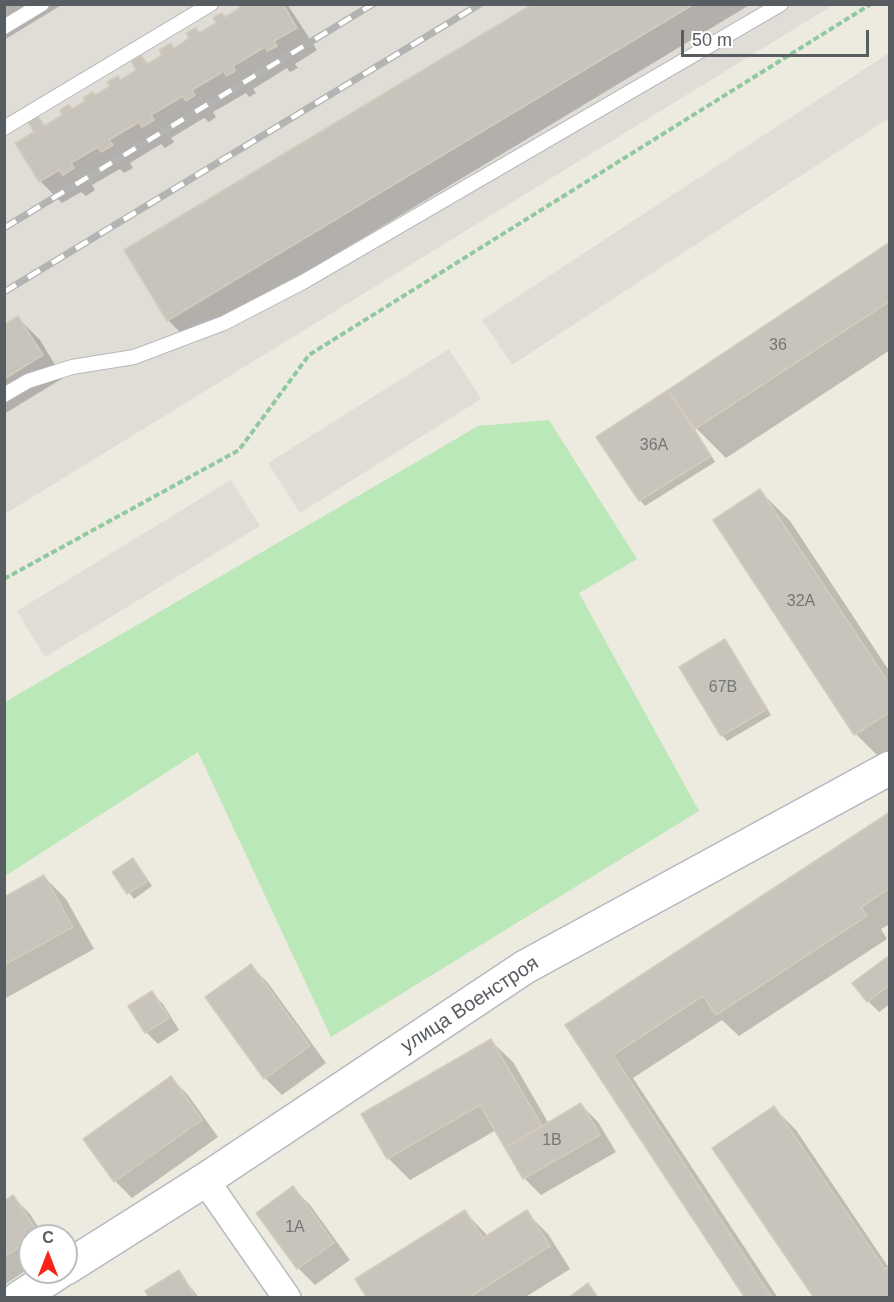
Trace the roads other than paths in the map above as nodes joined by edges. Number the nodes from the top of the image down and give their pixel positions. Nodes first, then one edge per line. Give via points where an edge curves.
1 (42, 4) edge
2 (211, 4) edge
3 (781, 4) edge
4 (4, 27) edge
5 (4, 129) edge
6 (4, 395) edge
7 (890, 768) edge
8 (205, 1180) junction
9 (78, 1260) edge
10 (41, 1284) edge
11 (19, 1298) edge
12 (287, 1298) edge

1 - 4 lane
2 - 5 lane
3 - 6 lane via 303,282 224,323 134,357 72,367 28,381
7 - 8 street, улица Военстроя via 525,967
8 - 9 street, улица Военстроя
8 - 12 street
10 - 11 street

